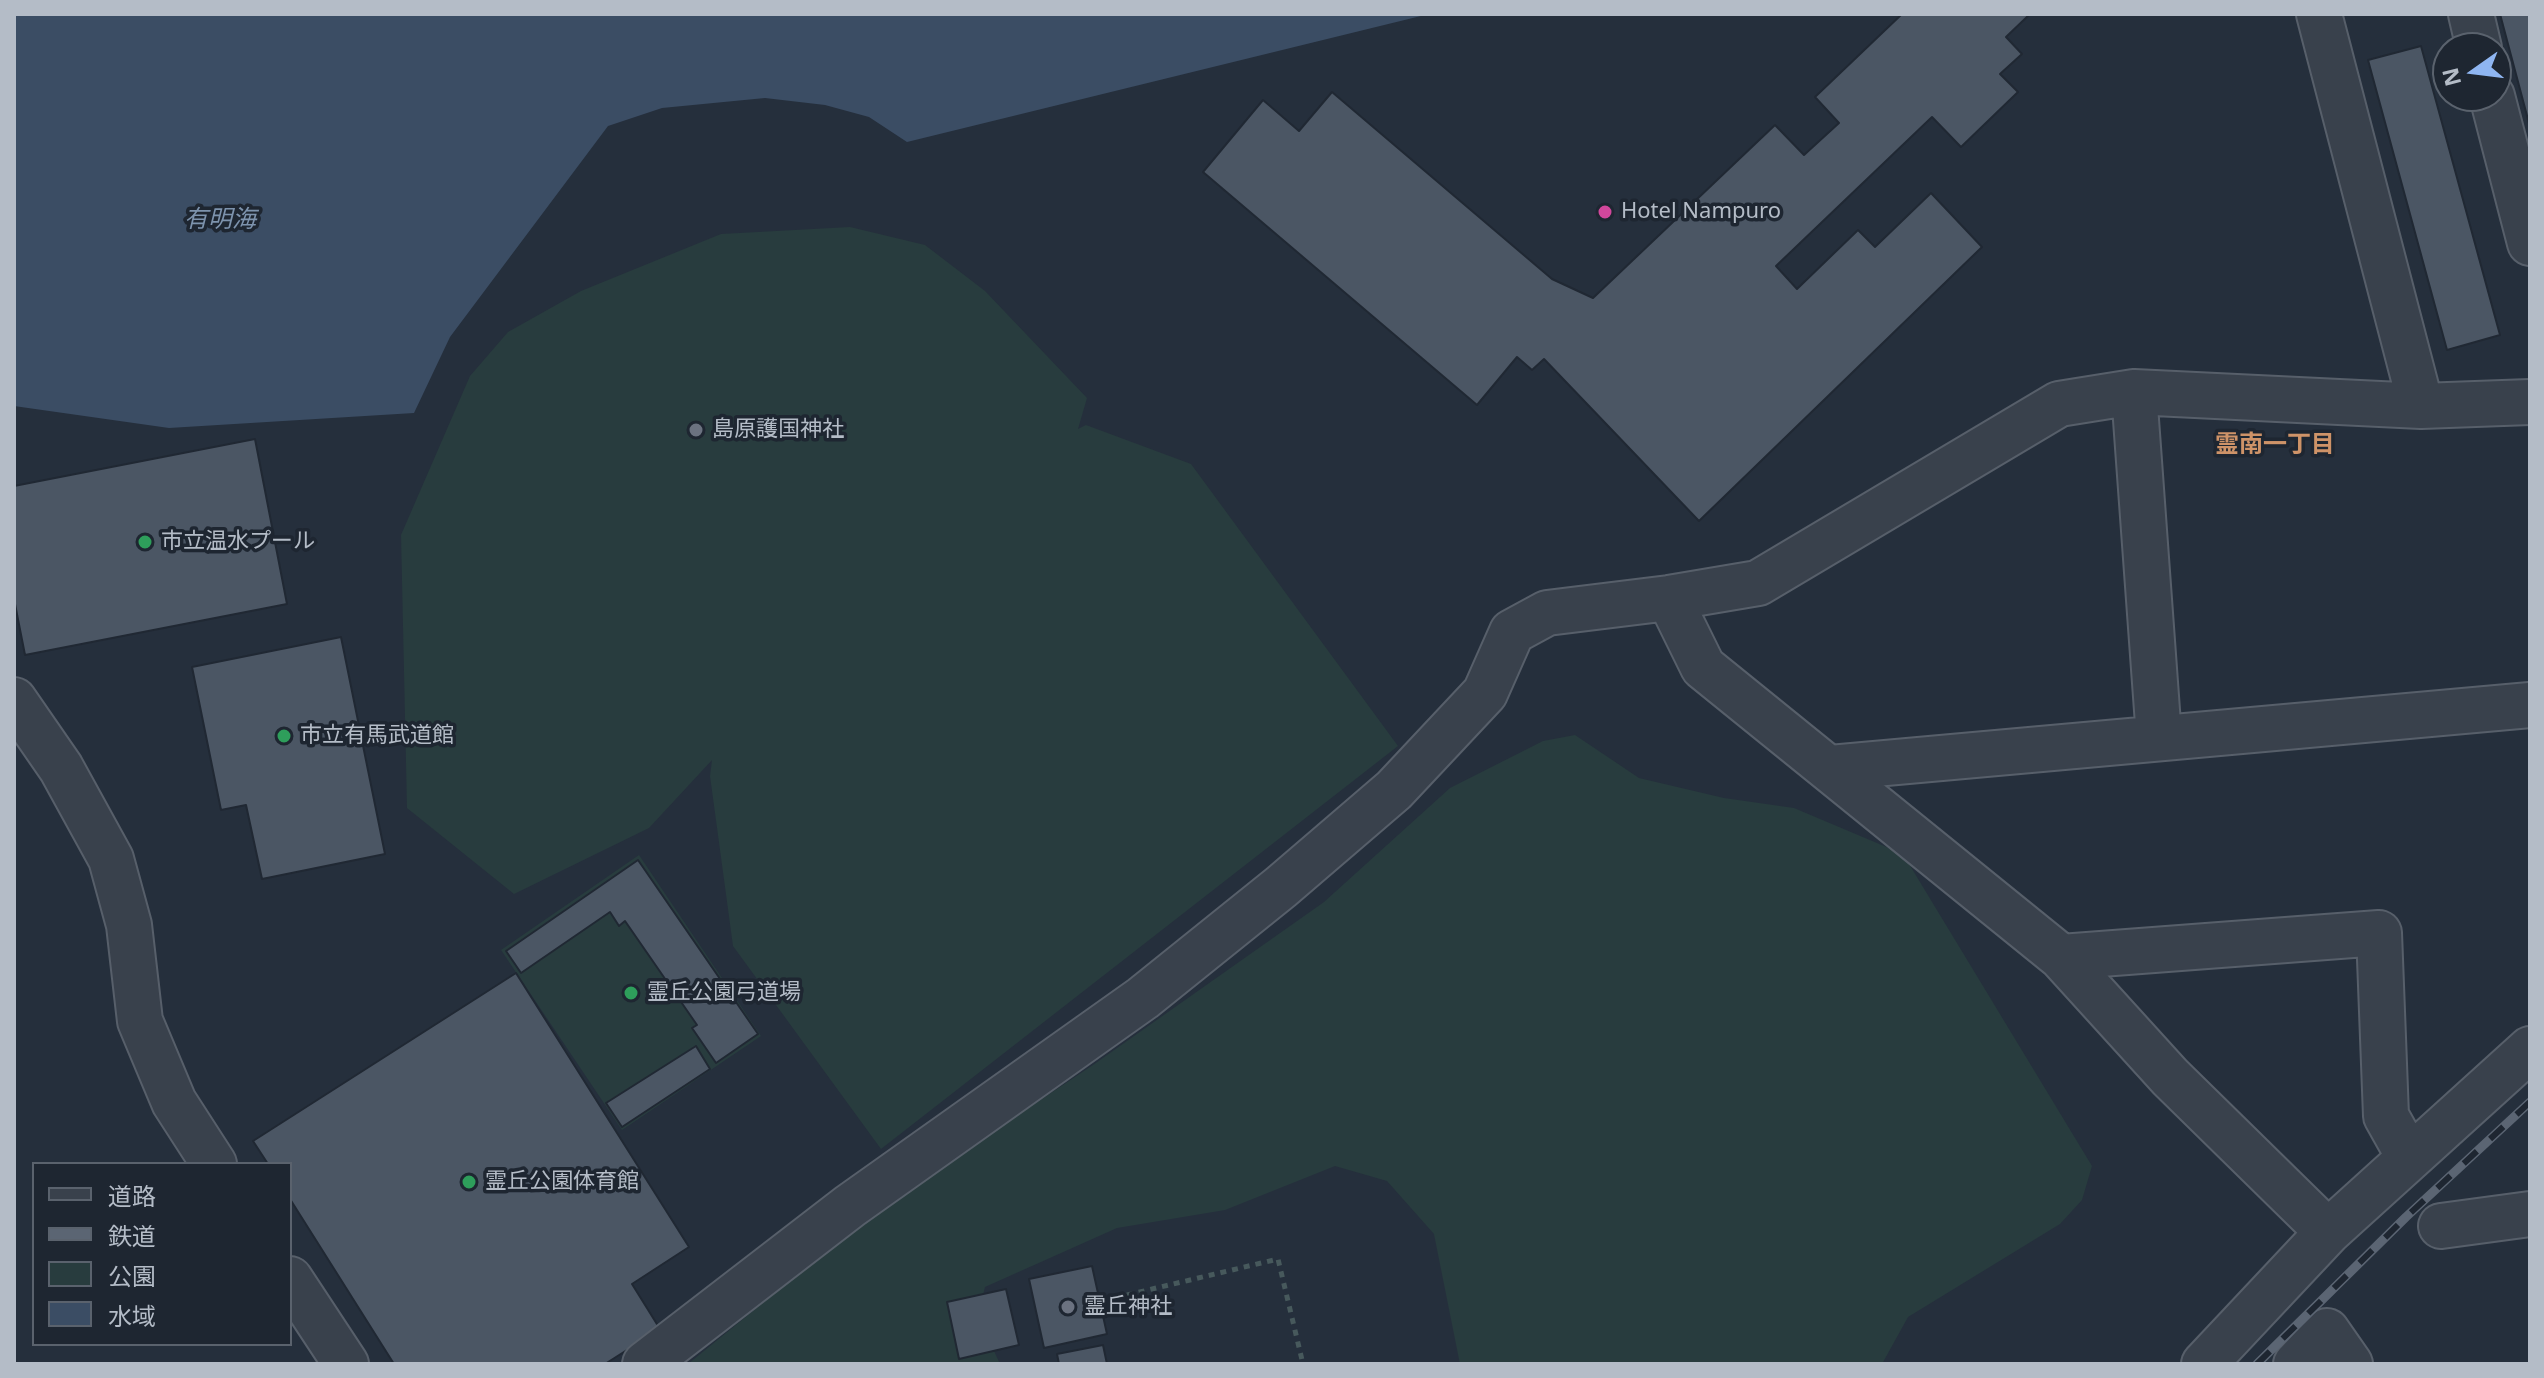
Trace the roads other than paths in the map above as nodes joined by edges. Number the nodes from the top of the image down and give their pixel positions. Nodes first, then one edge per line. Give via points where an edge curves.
1 (2319, 14) edge
2 (2496, 112) edge
3 (2530, 243) edge
4 (2134, 392) junction
5 (2530, 402) edge
6 (2421, 406) junction
7 (1669, 598) junction
8 (14, 700) edge
9 (2530, 705) edge
10 (2159, 738) junction
11 (1830, 768) junction
12 (2061, 957) junction
13 (2530, 1049) edge
14 (2409, 1157) junction
15 (213, 1162) edge
16 (2530, 1214) edge
17 (2441, 1226) dead end
18 (2328, 1232) junction
19 (292, 1282) edge
20 (346, 1364) edge
21 (645, 1364) edge
22 (2204, 1364) edge
23 (2296, 1364) edge
24 (2350, 1364) edge

1 - 6 street
2 - 3 street
4 - 6 street
4 - 7 street via 2059,404 1758,583
4 - 10 street
5 - 6 street
7 - 11 street via 1703,667
7 - 21 street via 1547,613 1512,632 1485,693 1394,790 1281,887 1143,998 850,1206
8 - 15 street via 61,768 111,859 129,925 140,1021 174,1102
9 - 10 street
10 - 11 street
11 - 12 street
12 - 14 street via 2379,933 2386,1116
12 - 18 street via 2170,1077
13 - 14 street
14 - 18 street
16 - 17 street
18 - 22 street
19 - 20 street
23 - 24 street via 2327,1331

